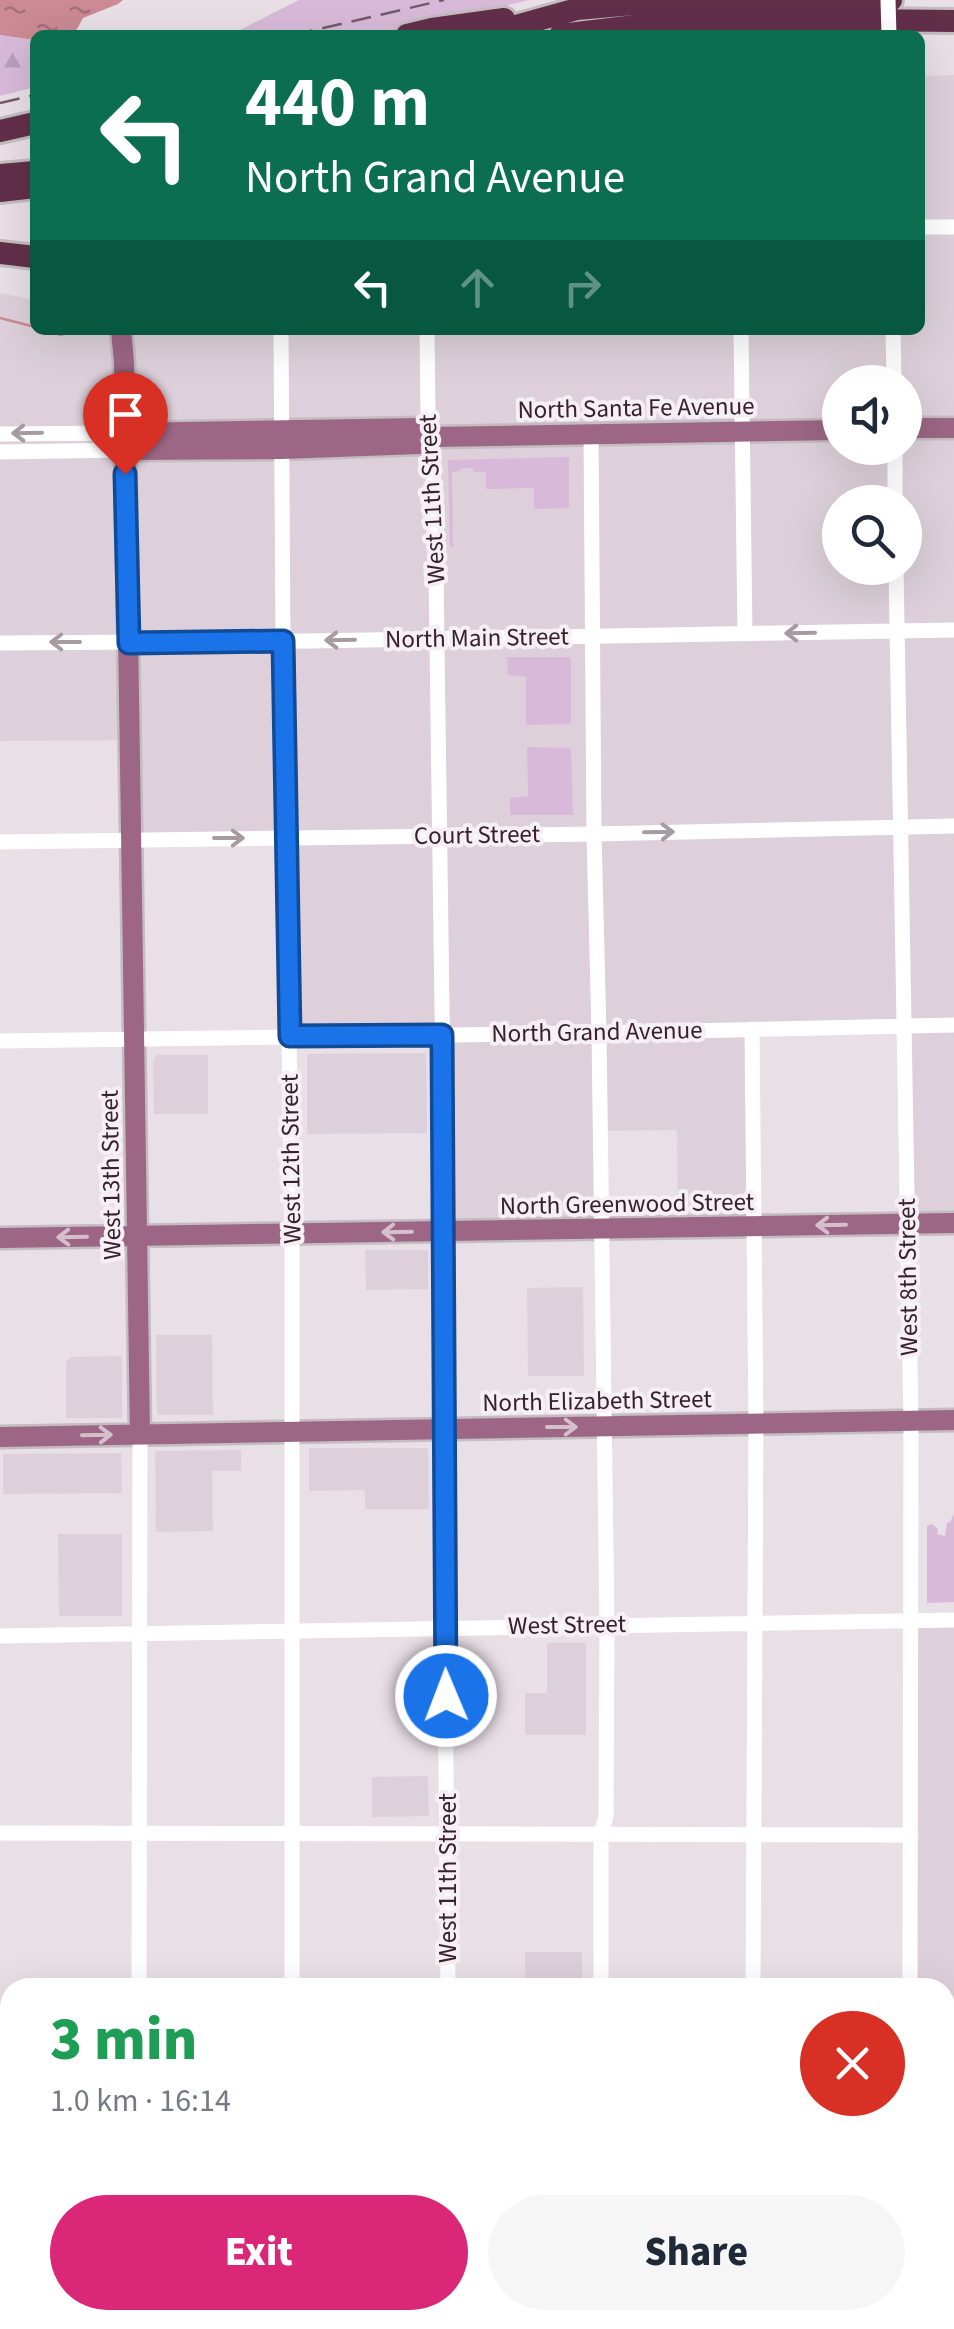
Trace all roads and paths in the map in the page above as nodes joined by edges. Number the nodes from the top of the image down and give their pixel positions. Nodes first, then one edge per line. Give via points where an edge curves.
1 (890, 0) edge
2 (577, 9) junction
3 (954, 21) edge
4 (609, 28) junction
5 (428, 30) edge
6 (502, 30) edge
7 (595, 30) edge
8 (602, 30) edge
9 (889, 30) edge
10 (30, 125) edge
11 (0, 131) edge
12 (30, 172) edge
13 (0, 175) edge
14 (30, 188) edge
15 (0, 191) edge
16 (954, 227) edge
17 (925, 228) edge
18 (0, 253) edge
19 (30, 256) edge
20 (121, 335) edge
21 (131, 335) edge
22 (281, 335) edge
23 (428, 335) edge
24 (742, 335) edge
25 (893, 335) edge
26 (124, 362) junction
27 (894, 365) edge
28 (922, 428) edge
29 (954, 428) edge
30 (822, 430) edge
31 (742, 432) junction
32 (591, 433) junction
33 (0, 434) edge
34 (432, 437) junction
35 (282, 440) junction
36 (125, 441) junction
37 (0, 452) edge
38 (897, 585) edge
39 (954, 630) edge
40 (898, 632) junction
41 (744, 634) junction
42 (592, 636) junction
43 (437, 639) junction
44 (283, 641) junction
45 (0, 643) edge
46 (129, 643) junction
47 (954, 826) edge
48 (900, 828) junction
49 (594, 834) junction
50 (440, 836) junction
51 (287, 838) junction
52 (132, 840) junction
53 (0, 842) edge
54 (954, 1024) edge
55 (904, 1026) junction
56 (752, 1029) junction
57 (599, 1033) junction
58 (442, 1035) junction
59 (290, 1036) junction
60 (134, 1040) junction
61 (0, 1042) edge
62 (954, 1223) edge
63 (907, 1224) junction
64 (754, 1227) junction
65 (600, 1229) junction
66 (445, 1231) junction
67 (292, 1234) junction
68 (137, 1236) junction
69 (0, 1238) edge
70 (954, 1420) edge
71 (910, 1421) junction
72 (756, 1422) junction
73 (604, 1426) junction
74 (443, 1428) junction
75 (293, 1431) junction
76 (140, 1434) junction
77 (0, 1437) edge
78 (911, 1620) junction
79 (954, 1620) edge
80 (756, 1622) junction
81 (607, 1624) junction
82 (445, 1627) junction
83 (292, 1630) junction
84 (140, 1633) junction
85 (0, 1636) edge
86 (140, 1832) junction
87 (0, 1833) edge
88 (292, 1833) junction
89 (601, 1833) junction
90 (448, 1835) junction
91 (753, 1835) junction
92 (912, 1835) junction
93 (140, 1978) edge
94 (292, 1978) edge
95 (448, 1978) edge
96 (601, 1978) edge
97 (753, 1978) edge
98 (910, 1978) edge

1 - 2 highway
1 - 9 street, bridge
2 - 5 highway
2 - 6 highway
3 - 4 highway
4 - 7 highway
4 - 8 highway
10 - 11 highway
12 - 13 highway
14 - 15 highway
16 - 17 street
18 - 19 highway
20 - 26 main road, West 13th Street
21 - 26 main road, West 13th Street
22 - 35 street, West 12th Street
23 - 34 street, West 11th Street
24 - 31 street
25 - 27 street
26 - 36 main road, West 13th Street
28 - 29 main road
30 - 31 main road, North Santa Fe Avenue
31 - 32 main road, North Santa Fe Avenue
31 - 41 street
32 - 34 main road, North Santa Fe Avenue
32 - 42 street
36 -> 33 street, North Santa Fe Avenue
34 - 35 main road, North Santa Fe Avenue via 421,428
34 - 43 street, West 11th Street
35 - 36 main road, North Santa Fe Avenue
35 - 44 street, West 12th Street
36 - 37 street, North Santa Fe Avenue
36 - 46 main road, West 13th Street
38 - 40 street, West 8th Street
39 - 40 street, North Main Street
40 -> 41 street, North Main Street
40 - 48 street, West 8th Street
41 - 42 street, North Main Street
42 - 43 street, North Main Street
42 - 49 street
43 -> 44 street, North Main Street
43 - 50 street, West 11th Street
44 - 46 street, North Main Street
44 - 51 street, West 12th Street
46 -> 45 street, North Main Street
46 - 52 main road, West 13th Street
47 - 48 street, Court Street
49 -> 48 street, Court Street
48 - 55 street, West 8th Street
49 - 50 street, Court Street
49 - 57 street
50 - 51 street, Court Street
50 - 58 street, West 11th Street
52 -> 51 street, Court Street
51 - 59 street, West 12th Street
52 - 53 street, Court Street
52 - 60 main road, West 13th Street
54 - 55 street, North Grand Avenue
55 - 56 street, North Grand Avenue
55 - 63 street, West 8th Street
56 - 57 street, North Grand Avenue
56 - 64 street
57 - 58 street, North Grand Avenue
57 - 65 street
58 - 59 street, North Grand Avenue
58 - 66 street, West 11th Street
59 - 60 street, North Grand Avenue
59 - 67 street, West 12th Street
60 - 61 street, North Grand Avenue
60 - 68 main road, West 13th Street
62 - 63 main road, North Greenwood Street
63 -> 64 main road, North Greenwood Street
63 - 71 street, West 8th Street
64 - 65 main road, North Greenwood Street
64 - 72 street
65 - 66 main road, North Greenwood Street
65 - 73 street
66 -> 67 main road, North Greenwood Street
66 - 74 street, West 11th Street
67 - 68 main road, North Greenwood Street
67 - 75 street, West 12th Street
68 -> 69 main road, North Greenwood Street
68 - 76 main road, West 13th Street
70 - 71 main road, North Elizabeth Street
71 - 72 main road, North Elizabeth Street
71 - 78 street, West 8th Street
72 - 73 main road, North Elizabeth Street
72 - 80 street
74 -> 73 main road, North Elizabeth Street
73 - 81 street
74 - 75 main road, North Elizabeth Street
74 - 82 street, West 11th Street
75 - 76 main road, North Elizabeth Street
75 - 83 street, West 12th Street
77 -> 76 main road, North Elizabeth Street
76 - 84 street, West 13th Street
78 - 79 street, West Street
78 - 80 street, West Street
78 - 92 street, West 8th Street
80 - 81 street, West Street
80 - 91 street
81 - 82 street, West Street
81 - 89 street
82 - 83 street, West Street
82 - 90 street, West 11th Street
83 - 84 street, West Street
83 - 88 street, West 12th Street
84 - 85 street, West Street
84 - 86 street, West 13th Street
86 - 87 street
86 - 88 street
86 - 93 street, West 13th Street
88 - 90 street
88 - 94 street, West 12th Street
89 - 90 street
89 - 91 street
89 - 96 street
90 - 95 street, West 11th Street
91 - 92 street
91 - 97 street
92 - 98 street, West 8th Street

